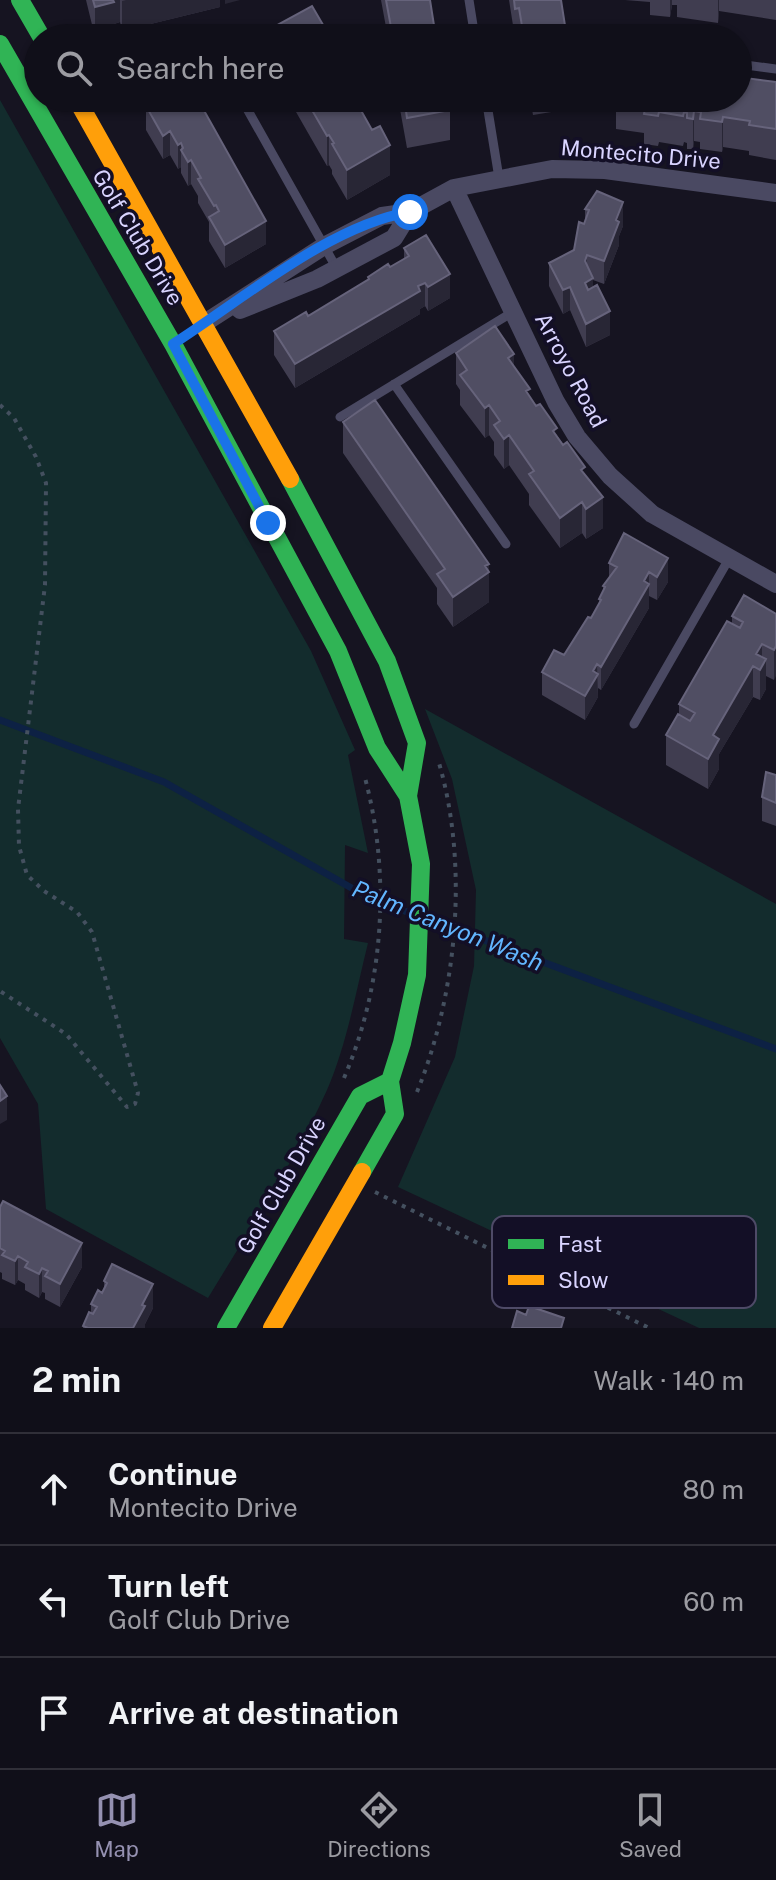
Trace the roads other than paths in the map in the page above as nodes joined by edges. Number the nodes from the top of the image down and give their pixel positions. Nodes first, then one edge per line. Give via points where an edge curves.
1 (20, 0) edge
2 (469, 0) edge
3 (34, 24) edge
4 (473, 24) edge
5 (0, 44) edge
6 (752, 66) edge
7 (776, 69) edge
8 (24, 87) edge
9 (38, 112) edge
10 (84, 112) edge
11 (249, 112) edge
12 (488, 112) edge
13 (499, 178) junction
14 (454, 188) junction
15 (776, 193) edge
16 (410, 212) junction
17 (324, 246) junction
18 (337, 269) junction
19 (513, 312) junction
20 (203, 324) junction
21 (173, 344) junction
22 (394, 384) junction
23 (340, 417) dead end
24 (506, 544) dead end
25 (730, 557) junction
26 (776, 584) edge
27 (634, 724) dead end
28 (408, 796) junction
29 (390, 1081) junction
30 (226, 1328) edge
31 (272, 1328) edge

1 - 3 street
2 - 4 lane
5 - 8 street, Golf Club Drive
6 - 7 lane
9 - 21 street, Golf Club Drive
10 - 20 street, Golf Club Drive
11 - 17 lane
12 - 13 lane
13 - 14 street, Montecito Drive
13 - 15 street, Montecito Drive via 552,169 605,170
14 - 16 street, Montecito Drive
14 - 19 street, Arroyo Road
16 - 17 street, Montecito Drive via 382,216
16 - 18 street via 394,238
17 - 18 lane
17 - 20 street, Montecito Drive
18 - 20 street
19 - 22 lane
19 - 25 street, Arroyo Road via 570,426 610,476 652,514
20 - 21 street
20 - 28 street, Golf Club Drive via 387,661 417,743
21 - 28 street, Golf Club Drive via 338,651 377,748
22 - 23 lane
22 - 24 lane
25 - 26 street, Arroyo Road
25 - 27 lane
28 - 29 street, Golf Club Drive via 421,864 417,975
29 - 30 street, Golf Club Drive via 360,1096
29 - 31 street, Golf Club Drive via 395,1114

